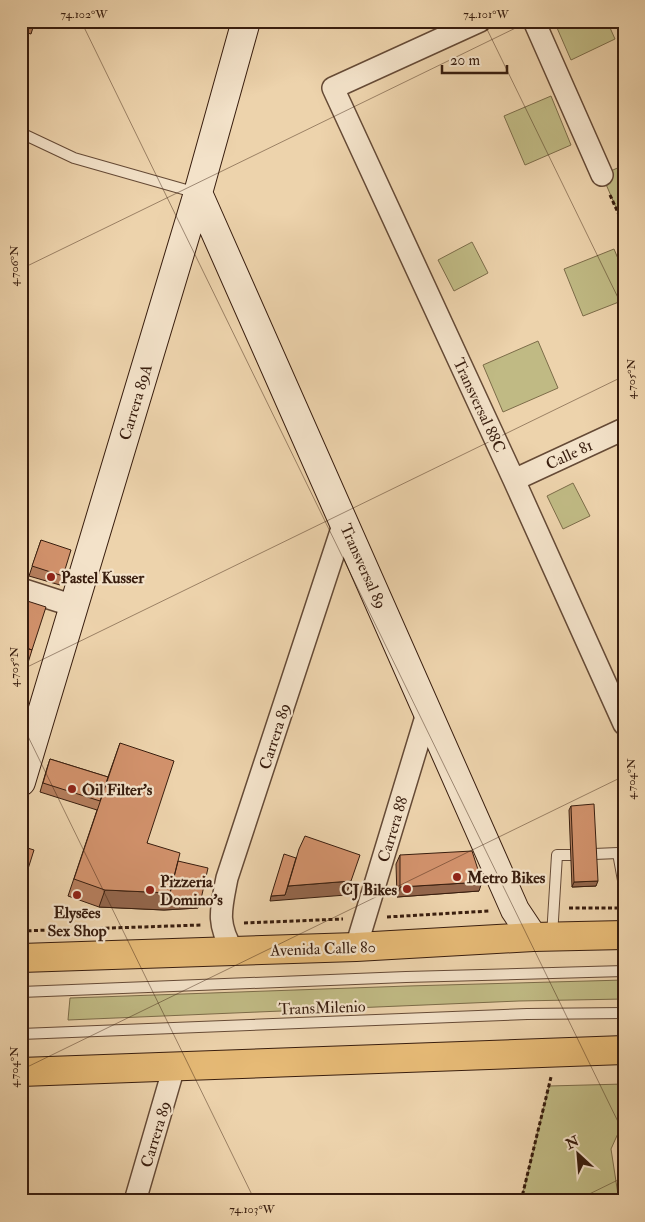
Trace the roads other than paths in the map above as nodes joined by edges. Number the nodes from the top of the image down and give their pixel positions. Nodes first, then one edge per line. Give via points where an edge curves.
1 (246, 21) edge
2 (534, 21) edge
3 (474, 23) edge
4 (21, 133) edge
5 (602, 175) road end
6 (198, 193) junction
7 (624, 429) edge
8 (514, 480) junction
9 (344, 522) junction
10 (21, 589) edge
11 (74, 606) junction
12 (428, 710) junction
13 (624, 724) edge
14 (21, 782) edge
15 (594, 854) edge
16 (571, 855) edge
17 (624, 886) edge
18 (624, 935) edge
19 (542, 936) junction
20 (356, 947) junction
21 (233, 951) junction
22 (21, 958) edge
23 (624, 971) edge
24 (21, 992) edge
25 (624, 1013) edge
26 (21, 1034) edge
27 (624, 1050) edge
28 (174, 1067) junction
29 (21, 1072) edge
30 (135, 1201) edge

1 - 6 street, Carrera 89A
2 - 5 street
3 - 8 street, Transversal 88C via 333,88
4 - 6 lane via 74,158
6 - 9 street, Transversal 89
6 - 11 street, Carrera 89A
7 - 8 street, Calle 81
8 - 13 street, Transversal 88C
9 - 12 street, Transversal 89
9 - 21 street, Carrera 89 via 227,878 221,924
10 - 11 street
11 - 14 street, Carrera 89A
12 - 19 street, Transversal 89 via 515,910
12 - 20 street, Carrera 88
15 - 17 lane via 618,854
16 - 19 lane via 557,855 553,908
18 - 19 highway, Avenida Calle 80
19 - 20 highway, Avenida Calle 80
20 - 21 highway, Avenida Calle 80
21 - 22 highway, Avenida Calle 80
23 - 24 lane, TransMilenio
25 - 26 lane, TransMilenio
27 - 28 highway
28 - 29 highway
28 - 30 street, Carrera 89

